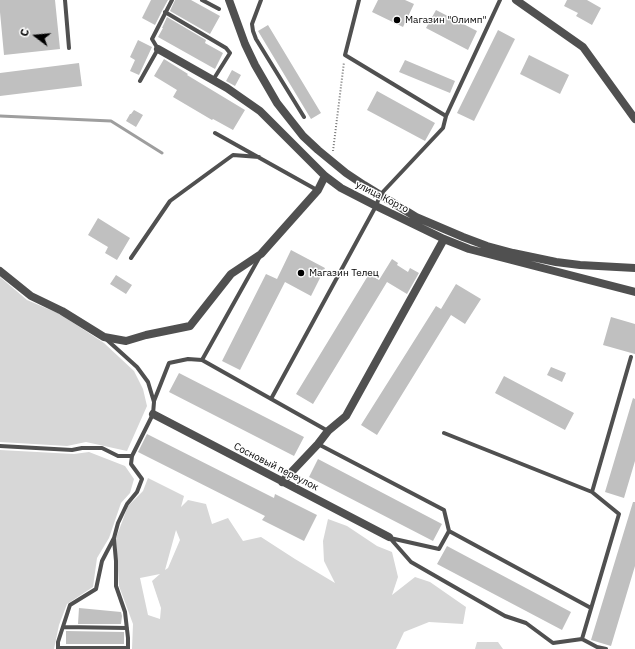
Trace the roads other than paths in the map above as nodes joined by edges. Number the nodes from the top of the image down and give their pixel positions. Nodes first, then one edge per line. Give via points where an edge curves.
1 (65, 0) edge
2 (172, 0) edge
3 (202, 0) edge
4 (229, 0) edge
5 (261, 0) edge
6 (359, 0) edge
7 (500, 0) edge
8 (516, 0) edge
9 (220, 9) dead end
10 (165, 12) junction
11 (69, 48) dead end
12 (158, 49) junction
13 (213, 80) junction
14 (140, 81) dead end
15 (446, 116) junction
16 (304, 117) dead end
17 (635, 119) edge
18 (215, 133) dead end
19 (259, 157) junction
20 (325, 176) junction
21 (318, 190) junction
22 (380, 195) junction
23 (376, 206) junction
24 (444, 239) junction
25 (261, 254) junction
26 (131, 258) dead end
27 (635, 268) edge
28 (0, 271) edge
29 (635, 292) edge
30 (104, 337) junction
31 (631, 357) dead end
32 (202, 360) junction
33 (271, 399) junction
34 (154, 402) junction
35 (152, 414) junction
36 (328, 431) junction
37 (444, 433) dead end
38 (318, 444) junction
39 (0, 446) edge
40 (132, 456) junction
41 (282, 482) junction
42 (592, 492) junction
43 (449, 531) junction
44 (389, 537) junction
45 (114, 538) junction
46 (591, 608) junction
47 (63, 627) junction
48 (127, 628) junction
49 (582, 639) junction
50 (58, 648) edge
51 (128, 649) edge
52 (606, 649) edge

1 - 11 lane
2 - 10 lane
3 - 9 lane
4 - 22 street via 245,44 277,103 303,136 318,150 346,173
5 - 16 lane via 252,24 253,31
6 - 15 lane via 345,55
7 - 15 lane
8 - 17 street via 583,47
10 - 12 lane via 152,39
10 - 13 lane via 226,48 230,53
12 - 13 street, улица Корто
12 - 14 lane
13 - 20 street, улица Корто via 260,111
15 - 22 lane via 442,128
18 - 19 lane
19 - 21 lane
19 - 26 lane via 233,155 170,201
20 - 21 street
20 - 23 street, улица Корто via 340,188
21 - 25 street
22 - 23 lane
22 - 27 street via 416,217 487,246 556,262
23 - 24 street, улица Корто
23 - 33 lane
24 - 29 street, улица Корто via 469,249
24 - 36 street via 346,416
25 - 30 street via 231,274 190,326 126,341
25 - 32 lane
28 - 30 street via 31,296 62,311
30 - 34 lane via 137,367 148,382
31 - 42 lane
32 - 33 lane
32 - 34 lane via 169,364
33 - 36 lane
34 - 35 lane
35 - 40 lane
35 - 41 street, Сосновый переулок
36 - 38 street
37 - 42 lane
38 - 41 street
38 - 43 lane via 444,510
39 - 40 lane via 72,450 102,448 118,456
40 - 45 lane via 132,464 142,478 137,492 127,504 118,523
41 - 44 street, Сосновый переулок
42 - 46 lane via 619,514
43 - 44 lane via 439,549
43 - 46 lane
44 - 49 lane via 411,562 505,616 526,623 553,643
45 - 47 lane via 102,561 96,589 70,605
45 - 48 lane via 116,586 126,612
46 - 49 lane
47 - 48 lane
47 - 50 lane
48 - 51 lane
49 - 52 lane
50 - 51 lane

